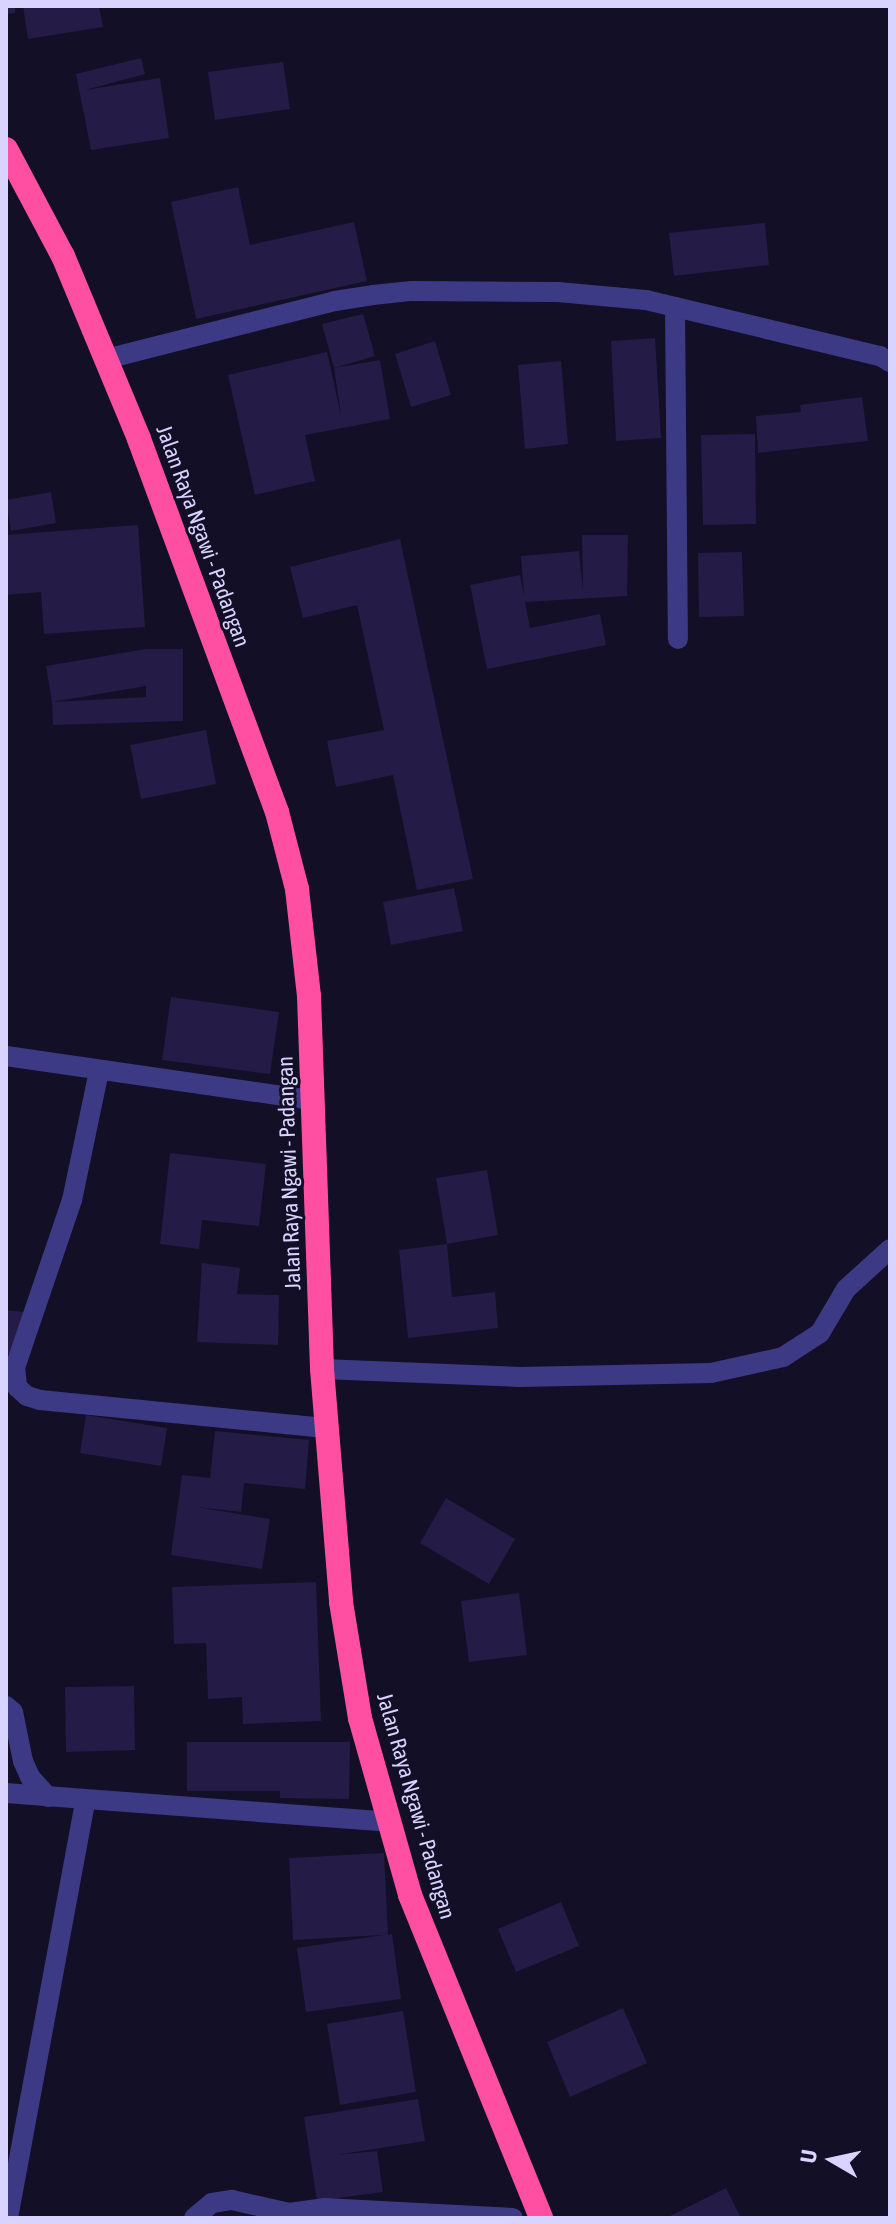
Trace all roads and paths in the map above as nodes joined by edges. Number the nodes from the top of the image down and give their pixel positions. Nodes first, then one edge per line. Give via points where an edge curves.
1 (6, 149) edge
2 (675, 307) junction
3 (106, 359) junction
4 (890, 362) edge
5 (678, 639) dead end
6 (6, 1056) edge
7 (99, 1071) junction
8 (313, 1100) junction
9 (890, 1249) edge
10 (322, 1369) junction
11 (11, 1390) edge
12 (328, 1428) junction
13 (6, 1706) edge
14 (6, 1793) edge
15 (48, 1797) junction
16 (86, 1799) junction
17 (389, 1822) junction
18 (289, 2215) edge
19 (8, 2218) edge
20 (194, 2218) edge
21 (513, 2218) edge
22 (541, 2218) edge

1 - 3 highway, Jalan Raya Ngawi - Padangan via 63,256
2 - 3 street via 596,294 412,291 335,301
2 - 4 street
2 - 5 street
3 - 8 highway, Jalan Raya Ngawi - Padangan via 277,812 297,889
6 - 7 street
7 - 8 street
7 - 11 street via 72,1200
8 - 10 highway, Jalan Raya Ngawi - Padangan
9 - 10 street via 846,1289 820,1333 783,1357 711,1373 520,1377
10 - 12 highway, Jalan Raya Ngawi - Padangan
11 - 12 street via 40,1400
12 - 17 highway, Jalan Raya Ngawi - Padangan via 341,1602 360,1718
13 - 15 street via 13,1712 30,1777
14 - 15 street
15 - 16 street
16 - 17 street
16 - 19 street
17 - 22 highway, Jalan Raya Ngawi - Padangan via 410,1895
18 - 20 street via 232,2200 212,2203
18 - 21 street via 324,2208

